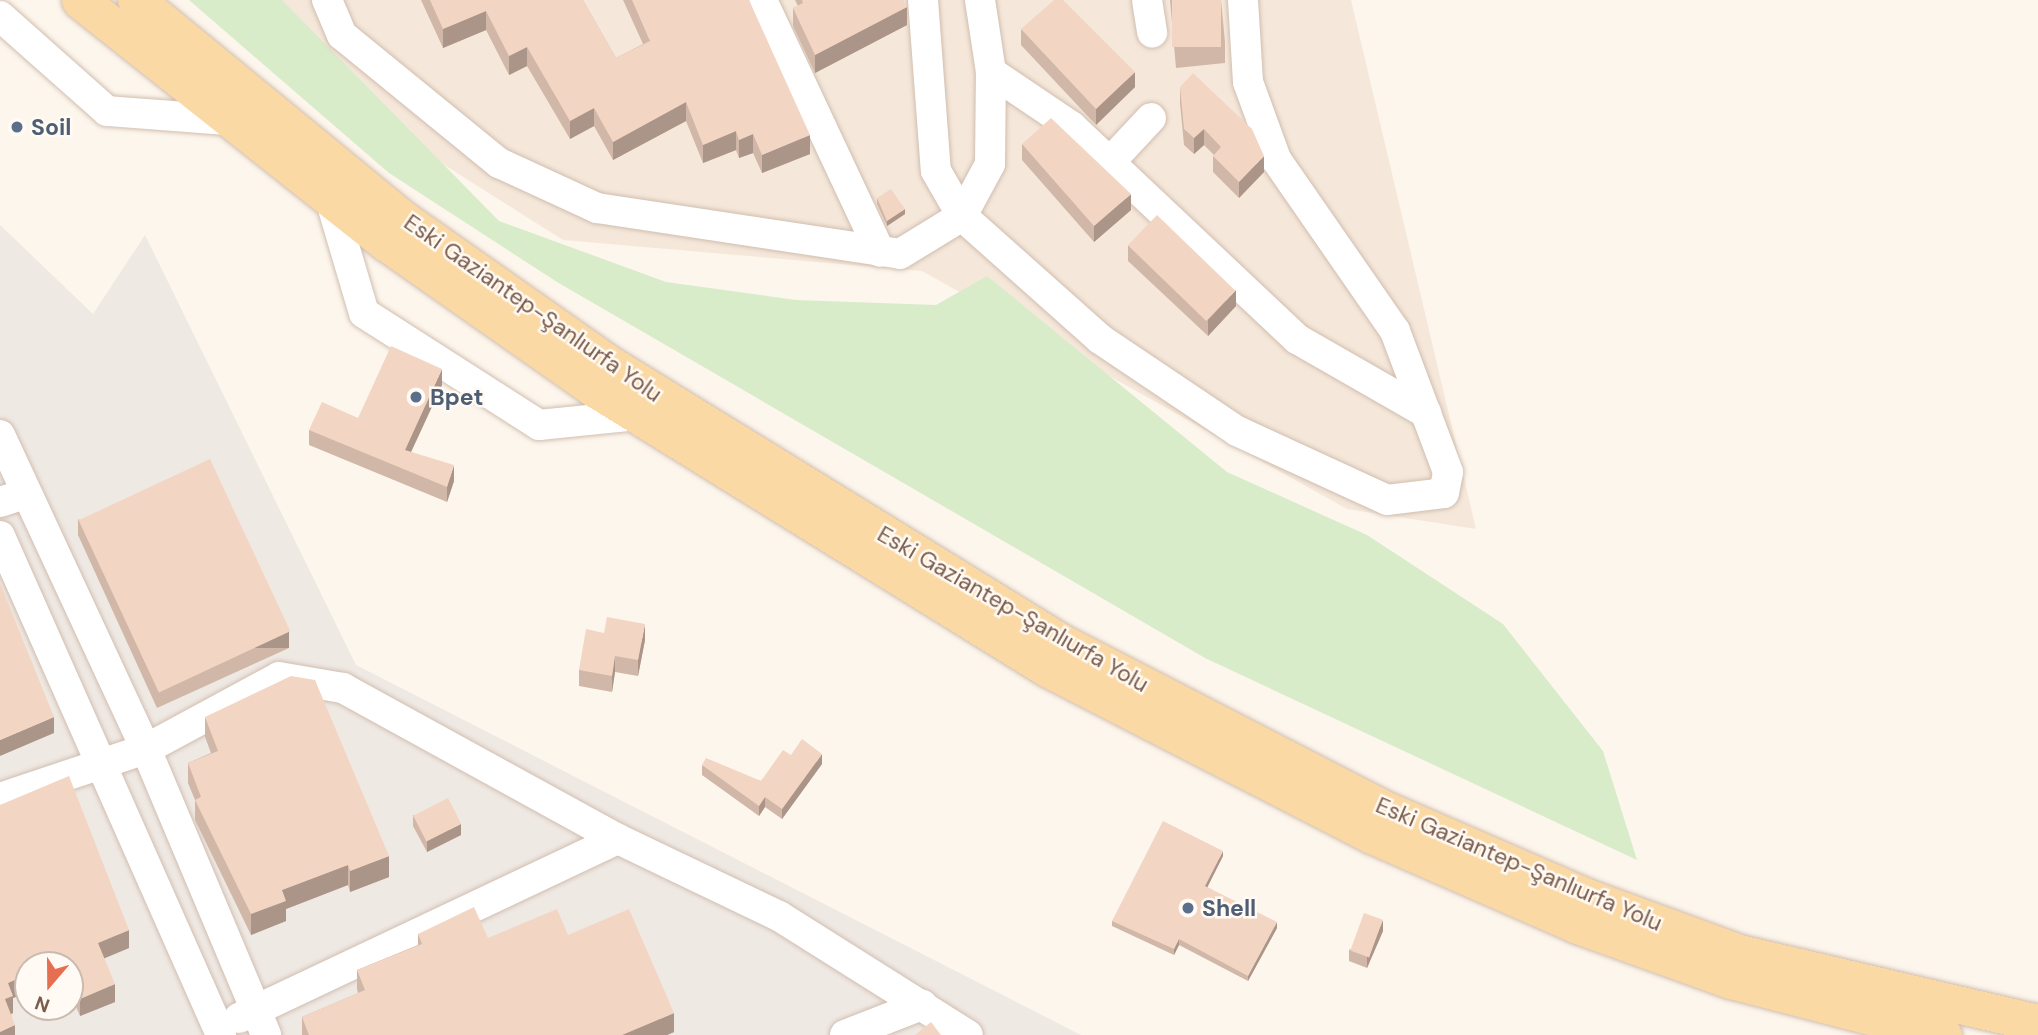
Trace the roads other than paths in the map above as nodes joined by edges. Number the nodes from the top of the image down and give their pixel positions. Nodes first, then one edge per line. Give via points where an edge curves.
1 (80, 0) edge
2 (136, 0) edge
3 (327, 0) edge
4 (762, 0) edge
5 (923, 0) edge
6 (980, 0) edge
7 (1147, 0) edge
8 (1243, 0) edge
9 (0, 16) edge
10 (1152, 33) dead end
11 (992, 72) junction
12 (1151, 118) dead end
13 (239, 121) junction
14 (1110, 162) junction
15 (329, 195) junction
16 (962, 216) junction
17 (880, 251) junction
18 (1426, 413) junction
19 (637, 415) junction
20 (0, 435) edge
21 (12, 498) edge
22 (0, 536) edge
23 (146, 749) junction
24 (101, 759) junction
25 (0, 798) edge
26 (618, 839) junction
27 (922, 1005) junction
28 (260, 1021) edge
29 (2038, 1023) edge
30 (215, 1033) edge
31 (845, 1035) edge
32 (968, 1035) edge
33 (1944, 1035) edge

1 - 13 main road, Eski Gaziantep-Şanlıurfa Yolu
2 - 29 main road, Eski Gaziantep-Şanlıurfa Yolu via 404,220 609,364 1062,643 1384,809 1589,898 1739,953
3 - 17 street via 342,35 499,163 597,208
4 - 17 street
5 - 16 street via 936,171
6 - 11 street
7 - 10 street
8 - 18 street via 1248,82 1276,159 1395,331
9 - 13 street via 107,111
11 - 14 street via 1071,125
11 - 16 street via 990,164
12 - 14 street
13 - 15 main road, Eski Gaziantep-Şanlıurfa Yolu
14 - 18 street via 1297,339
15 - 19 main road, Eski Gaziantep-Şanlıurfa Yolu via 387,243
15 - 19 street via 364,313 539,425
16 - 17 street via 900,254
16 - 18 street via 1100,339 1226,423 1387,500 1444,493 1448,472
19 - 33 main road, Eski Gaziantep-Şanlıurfa Yolu via 1047,668 1372,835 1578,925 1731,980
20 - 21 street
21 - 23 street
22 - 24 street
23 - 24 street
23 - 26 street via 279,677 343,688
23 - 28 street
24 - 25 street
24 - 30 street
26 - 27 street via 779,916
26 - 28 street
27 - 31 street
27 - 32 street
28 - 30 street

